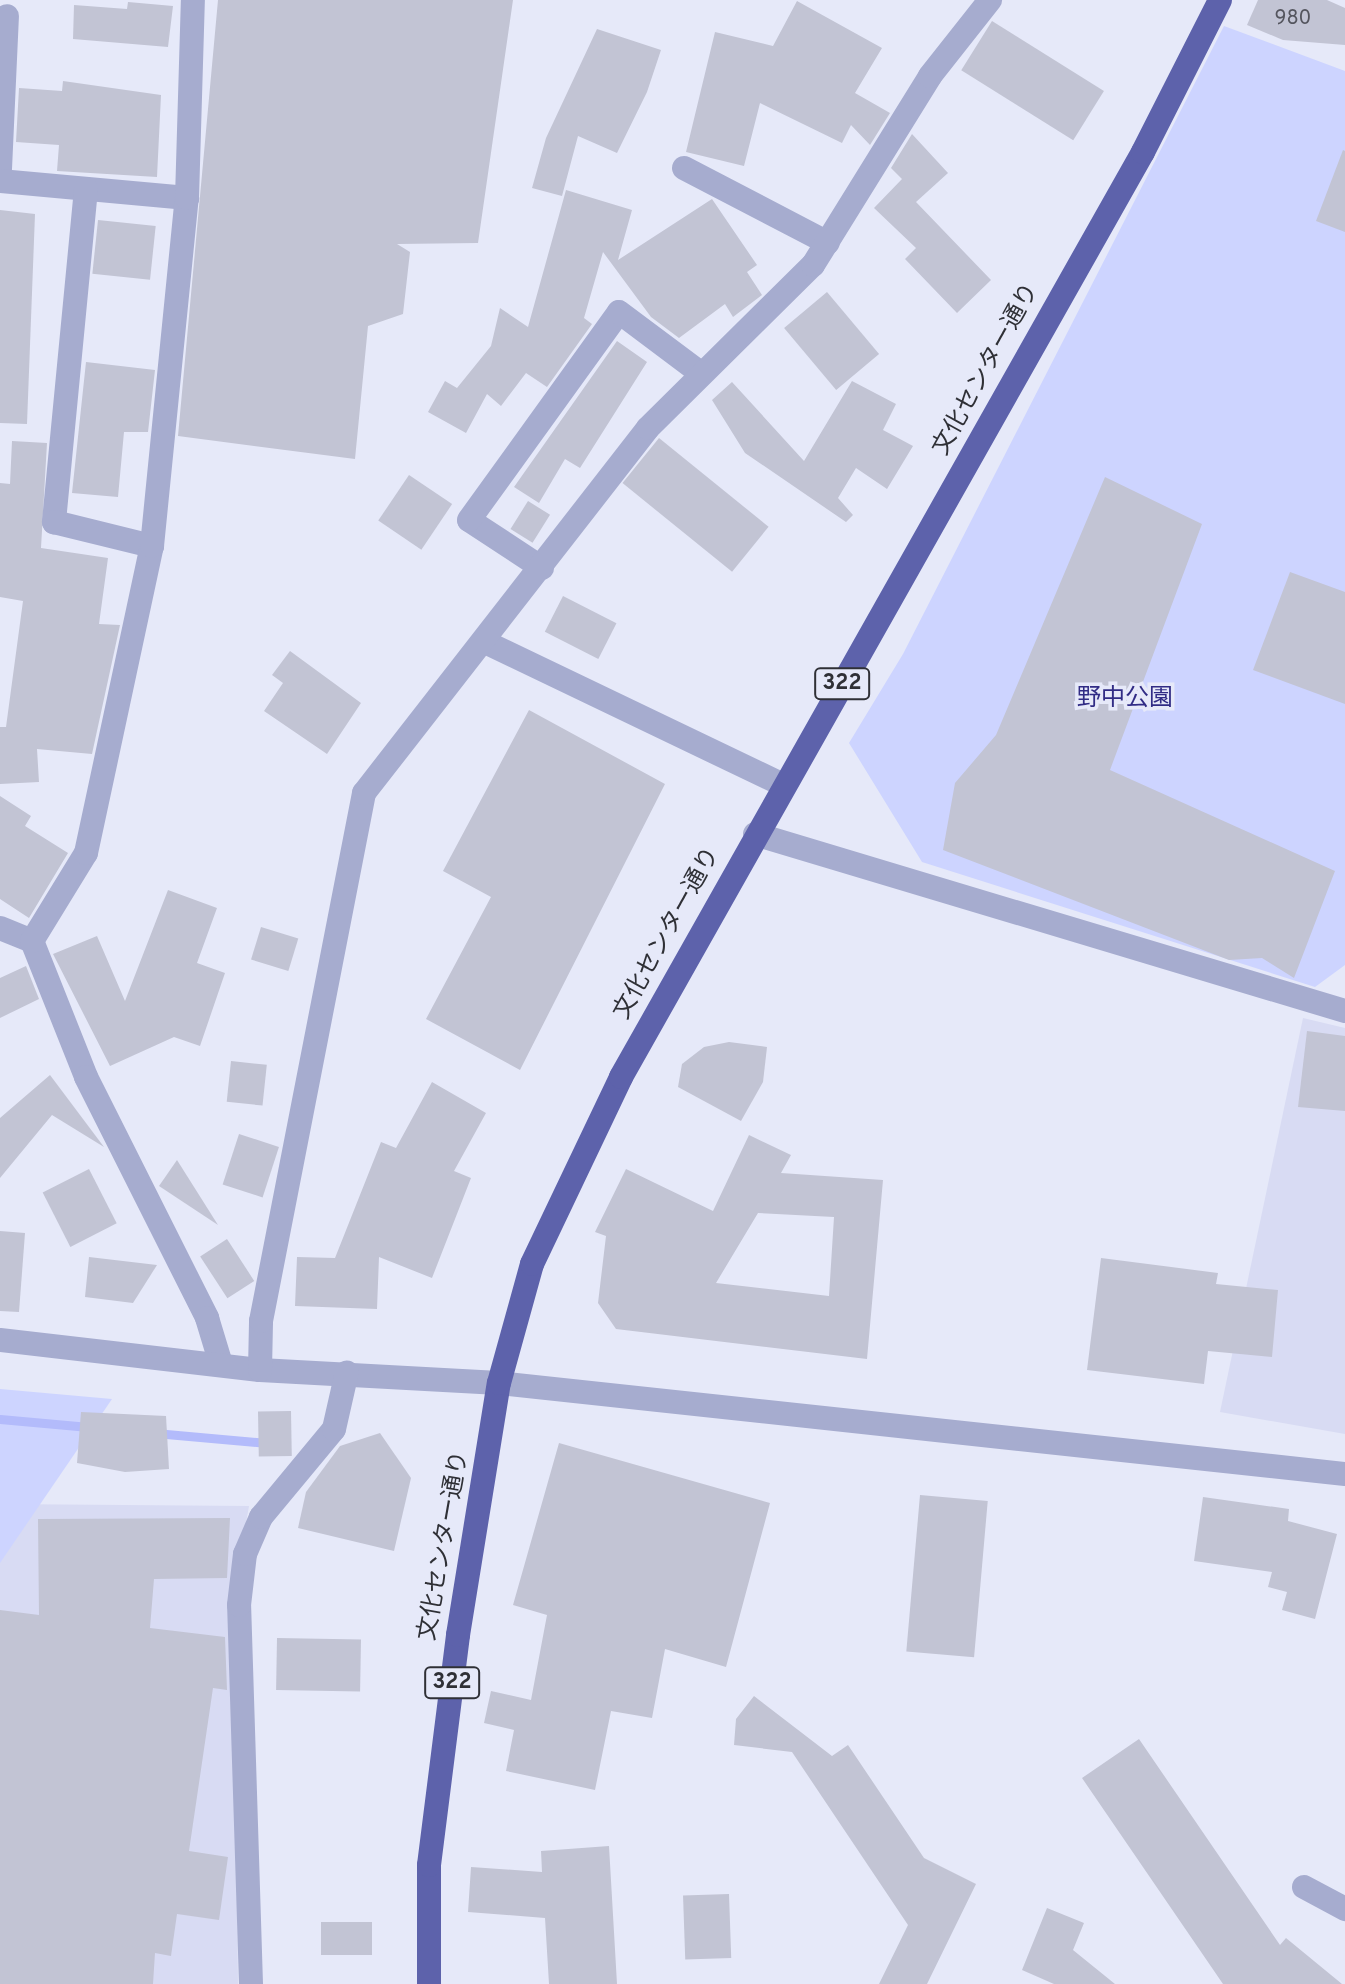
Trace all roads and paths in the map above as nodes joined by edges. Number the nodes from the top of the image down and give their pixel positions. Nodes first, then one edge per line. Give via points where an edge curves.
1 (193, 0) edge
2 (990, 0) edge
3 (1220, 0) edge
4 (7, 16) dead end
5 (684, 168) dead end
6 (0, 169) edge
7 (0, 181) edge
8 (86, 189) junction
9 (187, 198) junction
10 (828, 243) junction
11 (698, 371) junction
12 (152, 546) junction
13 (542, 568) junction
14 (487, 643) junction
15 (783, 785) junction
16 (755, 834) junction
17 (0, 928) edge
18 (32, 941) junction
19 (1345, 1011) edge
20 (0, 1340) edge
21 (221, 1364) junction
22 (260, 1370) junction
23 (347, 1372) junction
24 (499, 1383) junction
25 (1345, 1474) edge
26 (1304, 1887) dead end
27 (1345, 1909) edge
28 (251, 1984) edge
29 (429, 1984) edge

1 - 9 street
2 - 10 street via 930,76
3 - 15 highway, 文化センター通り / 322 via 1143,152
4 - 6 street
5 - 10 street
7 - 8 street
8 - 9 street
8 - 12 street via 54,522
9 - 12 street
10 - 11 street
11 - 13 street
11 - 13 street via 619,312 469,520
12 - 18 street via 86,853
13 - 14 street
14 - 15 street
14 - 22 street via 423,711 364,793 261,1321
15 - 16 highway, 文化センター通り / 322
16 - 19 street
16 - 24 highway, 文化センター通り / 322 via 567,1182 532,1264
17 - 18 street
18 - 21 street via 86,1077 207,1318
20 - 21 street
21 - 22 street
22 - 23 street
23 - 24 street
23 - 28 street via 334,1429 261,1517 245,1554 239,1605
24 - 25 street
24 - 29 highway, 文化センター通り / 322 via 429,1865
26 - 27 street

